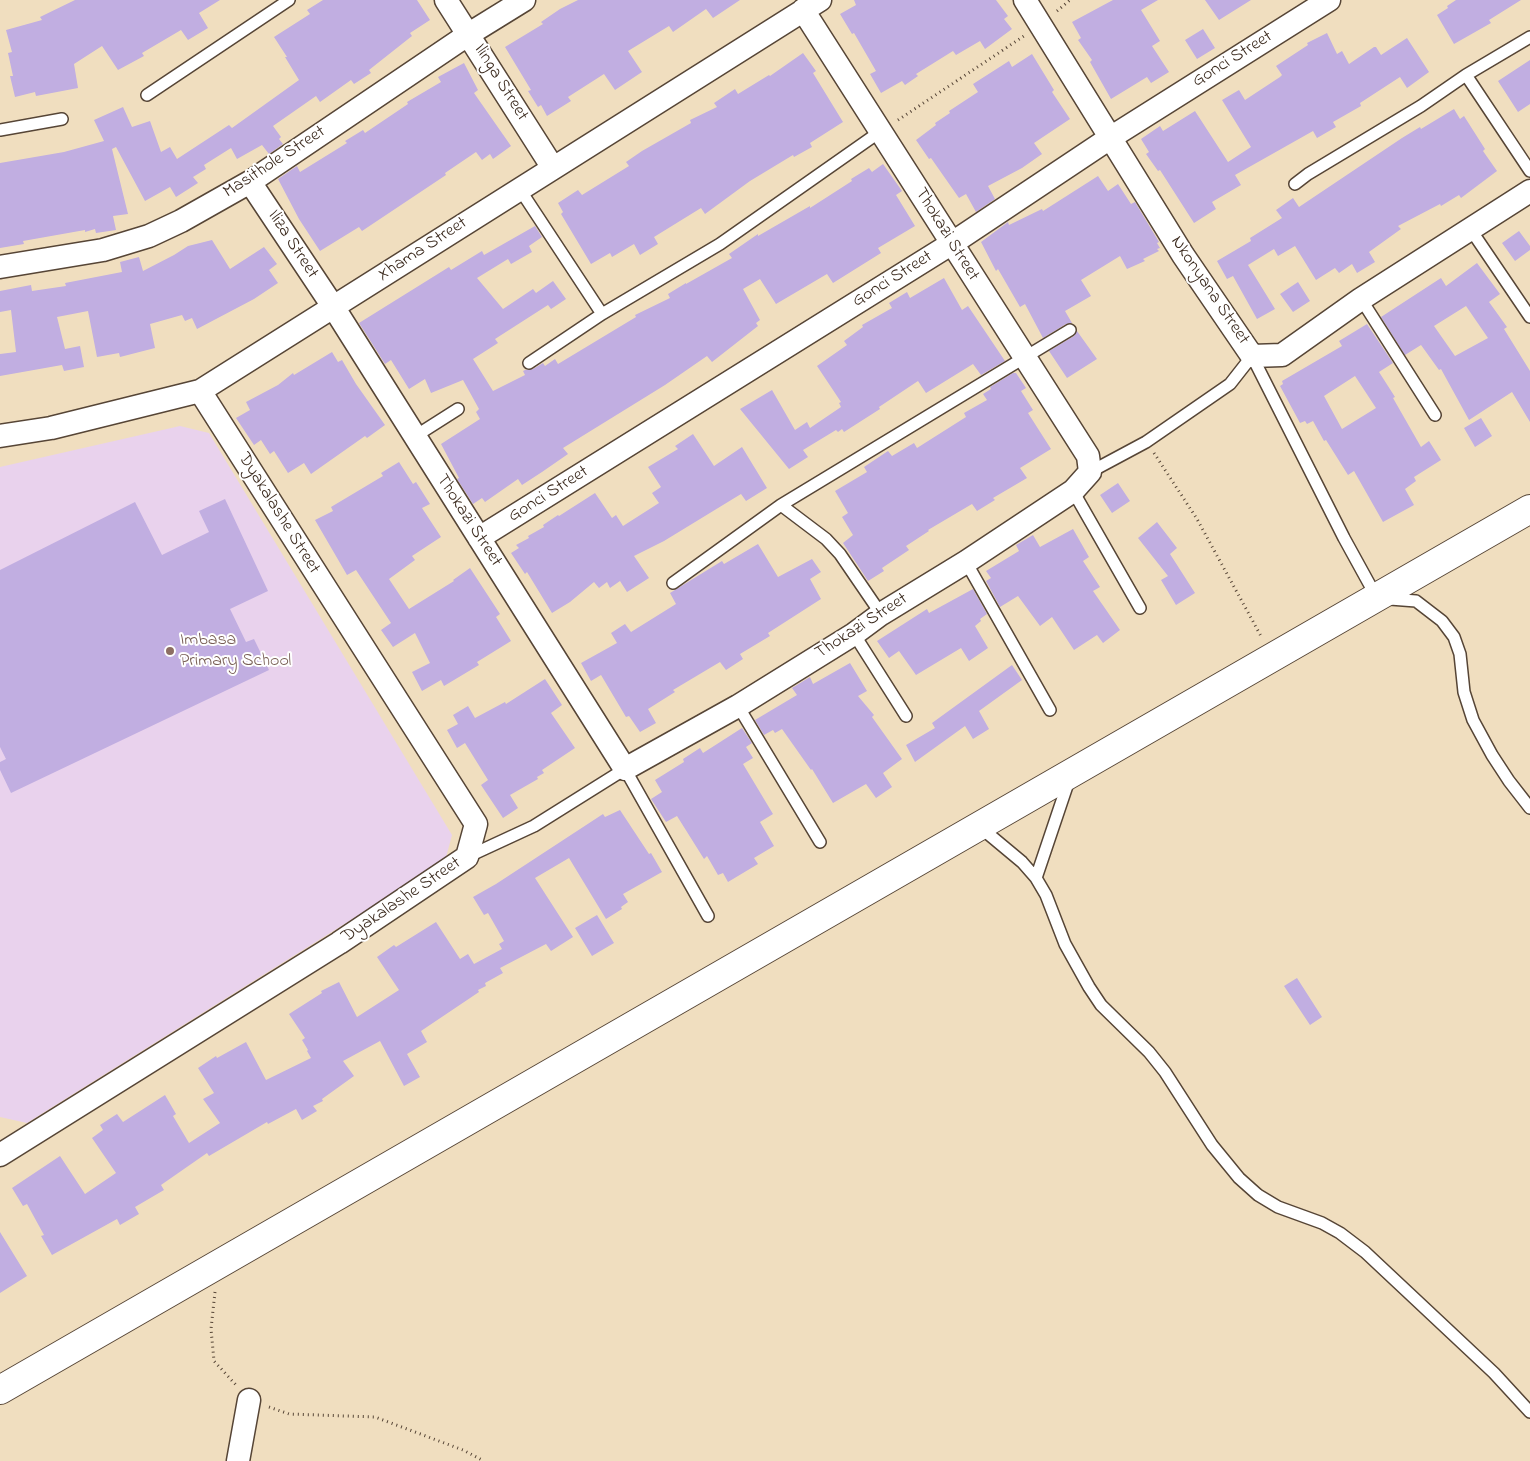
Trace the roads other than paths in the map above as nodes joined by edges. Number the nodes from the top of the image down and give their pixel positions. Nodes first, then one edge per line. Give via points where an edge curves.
1 (289, 0) edge
2 (446, 0) edge
3 (524, 0) edge
4 (1025, 0) edge
5 (1328, 0) edge
6 (806, 3) edge
7 (469, 34) junction
8 (1530, 36) edge
9 (1466, 75) junction
10 (148, 95) dead end
11 (62, 119) dead end
12 (0, 130) edge
13 (881, 132) junction
14 (1110, 138) junction
15 (553, 168) junction
16 (1530, 170) edge
17 (250, 182) junction
18 (1295, 184) dead end
19 (519, 188) junction
20 (1530, 192) edge
21 (1471, 230) junction
22 (951, 244) junction
23 (0, 267) edge
24 (1361, 299) junction
25 (334, 308) junction
26 (602, 314) junction
27 (1530, 317) edge
28 (1070, 330) dead end
29 (1252, 356) junction
30 (1025, 357) junction
31 (530, 363) dead end
32 (200, 391) junction
33 (458, 409) dead end
34 (1435, 415) dead end
35 (0, 436) edge
36 (414, 437) junction
37 (1090, 472) junction
38 (1074, 491) junction
39 (781, 505) junction
40 (1530, 509) edge
41 (479, 538) junction
42 (966, 562) junction
43 (673, 583) dead end
44 (1377, 598) junction
45 (1140, 608) dead end
46 (880, 614) junction
47 (854, 634) junction
48 (738, 706) junction
49 (1050, 710) dead end
50 (906, 716) dead end
51 (625, 769) junction
52 (1071, 775) junction
53 (1530, 808) edge
54 (980, 827) junction
55 (820, 842) dead end
56 (467, 857) junction
57 (1036, 878) junction
58 (708, 916) dead end
59 (1, 1153) edge
60 (0, 1390) edge
61 (249, 1400) road end
62 (1530, 1412) edge
63 (238, 1461) edge

1 - 10 lane
2 - 7 street, Ilinga Street
3 - 7 street, Masithole Street
4 - 14 street, Nkonyana Street
5 - 14 street, Gonci Street
6 - 13 street, Thokazi Street
6 - 15 street, Xhama Street
7 - 15 street, Ilinga Street
7 - 17 street, Masithole Street
8 - 9 lane
9 - 16 lane
9 - 18 lane
11 - 12 lane
13 - 22 street, Thokazi Street
13 - 26 lane via 720,244
14 - 22 street, Gonci Street
14 - 29 street, Nkonyana Street
15 - 19 street, Xhama Street
17 - 23 street, Masithole Street via 149,236 103,250
17 - 25 street, Iliza Street
19 - 25 street, Xhama Street
19 - 26 lane
20 - 21 street, Nkonyana Street
21 - 24 street, Nkonyana Street
21 - 27 lane
22 - 30 street, Thokazi Street
22 - 41 street, Gonci Street
24 - 29 street, Nkonyana Street via 1282,355
24 - 34 lane
25 - 32 street, Xhama Street
25 - 36 street, Thokazi Street
26 - 31 lane
28 - 30 lane
29 - 37 lane via 1230,384 1146,442
29 - 44 lane
30 - 37 street, Thokazi Street via 1088,456
30 - 39 lane
32 - 35 street, Xhama Street via 52,428
32 - 56 street, Dyakalashe Street via 476,824
33 - 36 lane
36 - 41 street, Thokazi Street
37 - 38 street, Thokazi Street
38 - 42 street, Thokazi Street
38 - 45 lane
39 - 43 lane
39 - 46 lane via 826,539 840,554
40 - 44 main road
41 - 51 street, Thokazi Street
42 - 46 street, Thokazi Street
42 - 49 lane
44 - 52 main road
44 - 53 lane via 1416,601 1442,621 1454,637 1460,654 1464,692 1473,720 1492,755
46 - 47 street, Thokazi Street
47 - 48 street, Thokazi Street
47 - 50 lane
48 - 51 street, Thokazi Street
48 - 55 lane
51 - 56 lane via 534,826
51 - 58 lane
52 - 54 main road
52 - 57 lane
54 - 57 lane
54 - 60 main road
56 - 59 street, Dyakalashe Street via 330,948
57 - 62 lane via 1088,987 1165,1072 1212,1145 1239,1178 1278,1207 1322,1223 1365,1252 1494,1373
61 - 63 street

